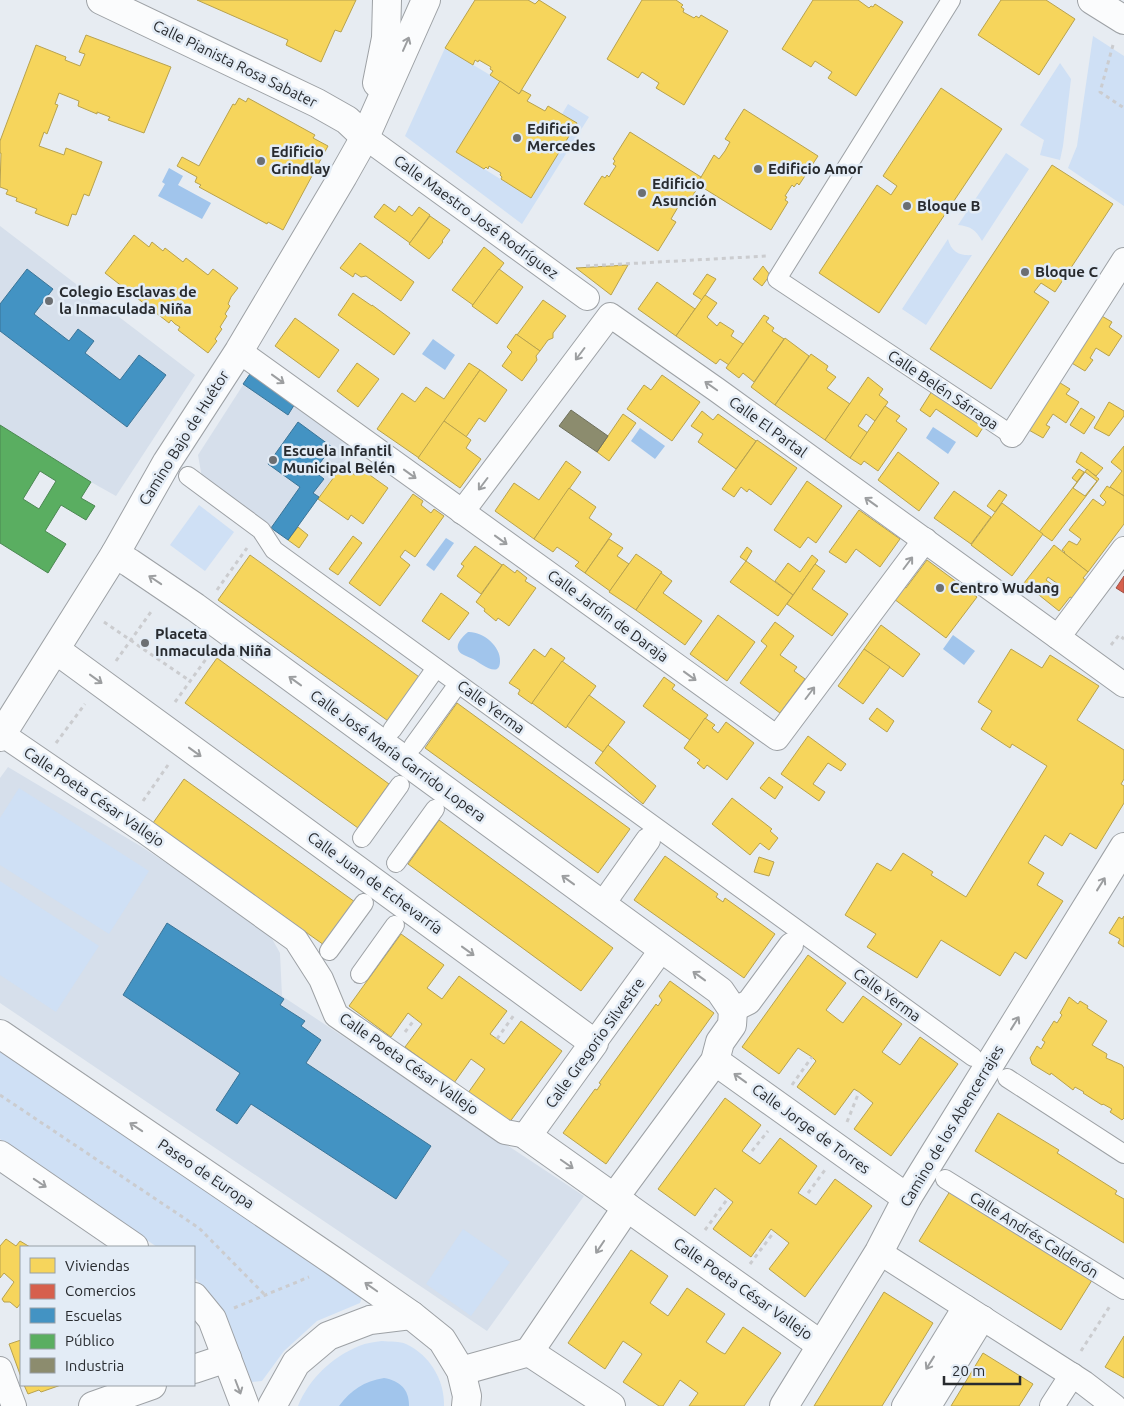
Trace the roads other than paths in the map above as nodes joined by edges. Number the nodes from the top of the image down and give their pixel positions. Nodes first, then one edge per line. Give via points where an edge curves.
1 (101, 0) edge
2 (387, 0) edge
3 (426, 0) edge
4 (952, 0) edge
5 (1092, 0) edge
6 (1124, 20) edge
7 (365, 137) junction
8 (1124, 260) edge
9 (587, 298) dead end
10 (239, 350) junction
11 (1012, 435) joint
12 (188, 476) dead end
13 (462, 512) junction
14 (925, 540) junction
15 (1124, 549) edge
16 (115, 554) junction
17 (1058, 638) junction
18 (56, 650) junction
19 (436, 668) junction
20 (458, 684) junction
21 (1124, 685) edge
22 (392, 730) dead end
23 (1, 736) edge
24 (413, 746) dead end
25 (400, 785) dead end
26 (435, 809) dead end
27 (652, 834) junction
28 (362, 838) dead end
29 (1124, 847) edge
30 (396, 863) dead end
31 (364, 903) dead end
32 (602, 905) junction
33 (395, 925) dead end
34 (796, 939) junction
35 (662, 949) junction
36 (329, 951) dead end
37 (360, 974) dead end
38 (733, 1010) junction
39 (0, 1034) edge
40 (594, 1043) junction
41 (973, 1057) dead end
42 (715, 1061) junction
43 (1006, 1078) dead end
44 (527, 1136) junction
45 (1124, 1154) edge
46 (0, 1155) edge
47 (945, 1179) dead end
48 (907, 1198) junction
49 (621, 1203) junction
50 (133, 1246) edge
51 (879, 1252) junction
52 (1123, 1290) edge
53 (195, 1298) edge
54 (974, 1312) junction
55 (411, 1315) junction
56 (822, 1345) junction
57 (528, 1352) junction
58 (227, 1358) junction
59 (0, 1369) edge
60 (195, 1369) edge
61 (461, 1371) junction
62 (1072, 1375) junction
63 (149, 1386) edge
64 (14, 1406) edge
65 (93, 1406) edge
66 (246, 1406) edge
67 (272, 1406) edge
68 (466, 1406) edge
69 (611, 1406) edge
70 (784, 1406) edge
71 (904, 1406) edge
72 (928, 1406) edge
73 (1052, 1406) edge
74 (1114, 1406) edge

1 - 7 street, Calle Pianista Rosa Sabater via 317,103 346,120
2 - 7 street, Camino Bajo de Huétor via 386,38
7 -> 3 street, Camino Bajo de Huétor
4 - 11 street, Calle Belén Sárraga via 781,273
5 - 6 street
7 - 9 street, Calle Maestro José Rodríguez
7 - 10 street, Camino Bajo de Huétor
8 - 11 street, Calle Belén Sárraga
10 -> 13 street, Calle Jardín de Daraja
10 - 16 street, Camino Bajo de Huétor via 167,462
12 - 19 street, Calle Yerma via 261,530 274,550
14 -> 13 street, Calle El Partal via 610,315
13 -> 14 street, Calle Jardín de Daraja via 777,738
14 - 17 street, Calle El Partal
15 - 17 street
16 - 18 street, Camino Bajo de Huétor
32 -> 16 street, Calle José María Garrido Lopera via 205,600
17 - 21 street, Calle El Partal
18 - 23 street, Camino Bajo de Huétor
18 -> 40 street, Calle Juan de Echevarría
19 - 20 street, Calle Yerma
19 - 22 street
20 - 24 street
20 - 27 street, Calle Yerma
23 - 44 street, Calle Poeta César Vallejo via 144,831 296,940 321,979 336,1015 505,1132
25 - 28 street
26 - 30 street
27 - 32 street
27 - 34 street, Calle Yerma
48 -> 29 street, Camino de los Abencerrajes
31 - 36 street
32 - 35 street, Calle José María Garrido Lopera
33 - 37 street
34 - 38 street via 749,1002
34 - 41 street, Calle Yerma
38 -> 35 street, Calle José María Garrido Lopera via 720,991
35 - 40 street, Calle Gregorio Silvestre
38 - 42 street via 732,1025 720,1042
55 -> 39 street, Paseo de Europa
40 - 44 street, Calle Gregorio Silvestre
48 -> 42 street, Calle Jorge de Torres
42 - 49 street
43 - 45 street
44 -> 49 street, Calle Poeta César Vallejo
46 -> 50 street
47 - 52 street, Calle Andrés Calderón
48 - 51 street, Camino de los Abencerrajes
49 - 56 street, Calle Poeta César Vallejo
49 -> 57 street
51 - 54 street
51 - 56 street, Camino de los Abencerrajes
53 - 58 street via 212,1319
54 - 62 street
54 -> 71 street
54 - 72 street
55 - 61 street, Paseo de Europa via 442,1340
55 - 67 street via 370,1320 328,1336 296,1363
56 - 70 street, Camino de los Abencerrajes
57 - 61 street
57 - 69 street
58 - 60 street
58 -> 66 street
59 - 64 street
61 - 68 street, Paseo de Europa
62 - 73 street
62 - 74 street
63 - 65 street

